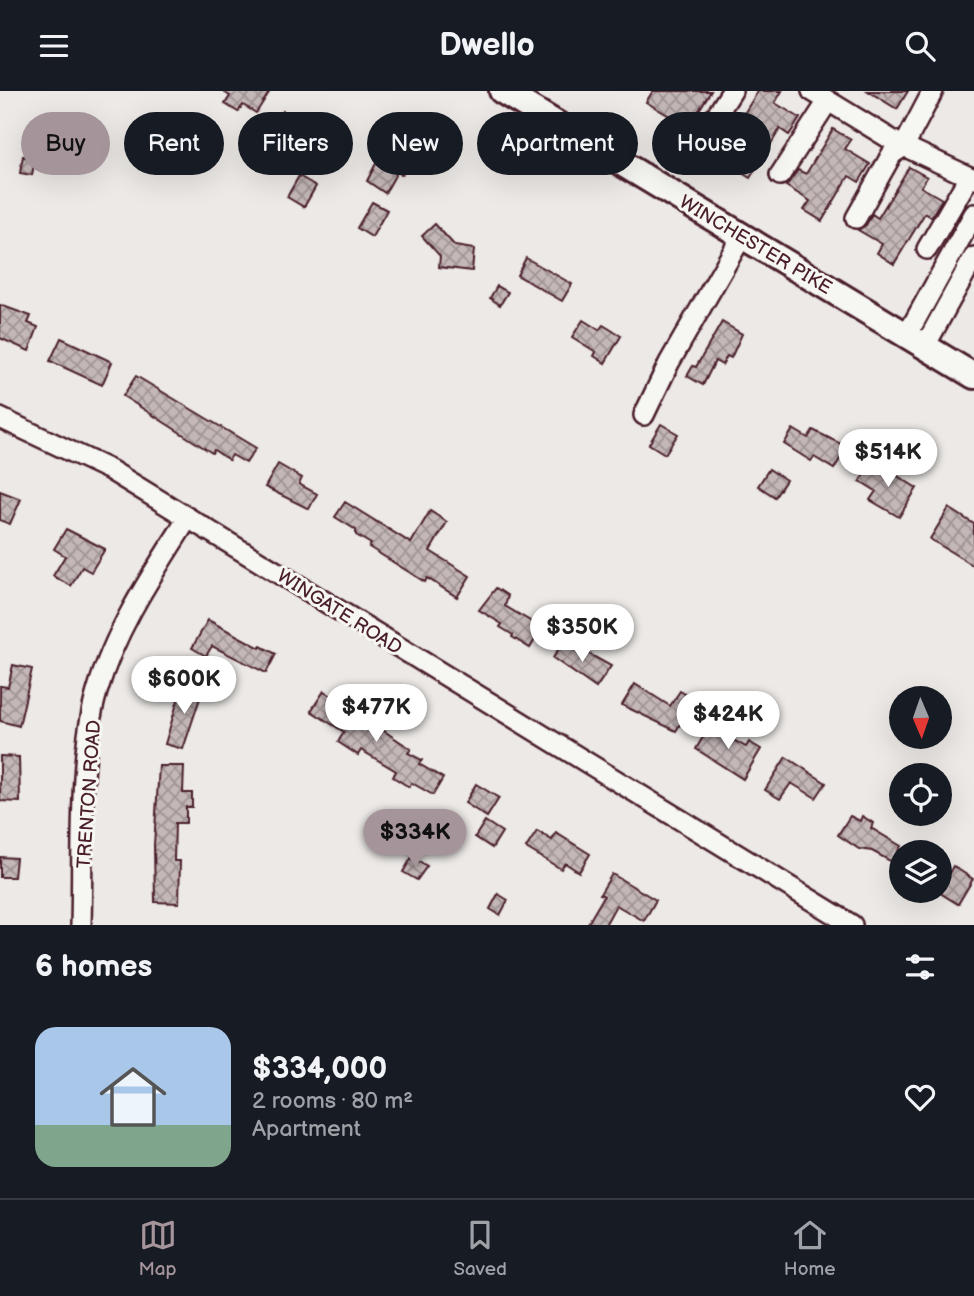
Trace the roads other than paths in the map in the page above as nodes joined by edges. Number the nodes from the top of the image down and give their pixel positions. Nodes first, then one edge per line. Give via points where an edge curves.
1 (502, 91) edge
2 (732, 91) edge
3 (933, 91) edge
4 (828, 97) edge
5 (719, 112) edge
6 (904, 146) junction
7 (780, 175) dead end
8 (972, 178) edge
9 (974, 214) edge
10 (856, 218) dead end
11 (743, 236) junction
12 (927, 249) dead end
13 (974, 257) edge
14 (916, 341) junction
15 (974, 376) edge
16 (644, 415) dead end
17 (0, 418) edge
18 (188, 518) junction
19 (81, 925) edge
20 (852, 925) edge

1 - 11 main road, WINCHESTER PIKE
2 - 5 street
3 - 6 street
4 - 6 street
4 - 7 street
6 - 8 street
6 - 10 street via 892,154
8 - 12 street
9 - 14 street
11 - 14 main road, WINCHESTER PIKE
11 - 16 street
13 - 14 street
14 - 15 main road, WINCHESTER PIKE
17 - 18 street, WINGATE ROAD via 110,470
18 - 19 street, TRENTON ROAD via 114,644 96,694 86,777
18 - 20 street, WINGATE ROAD

